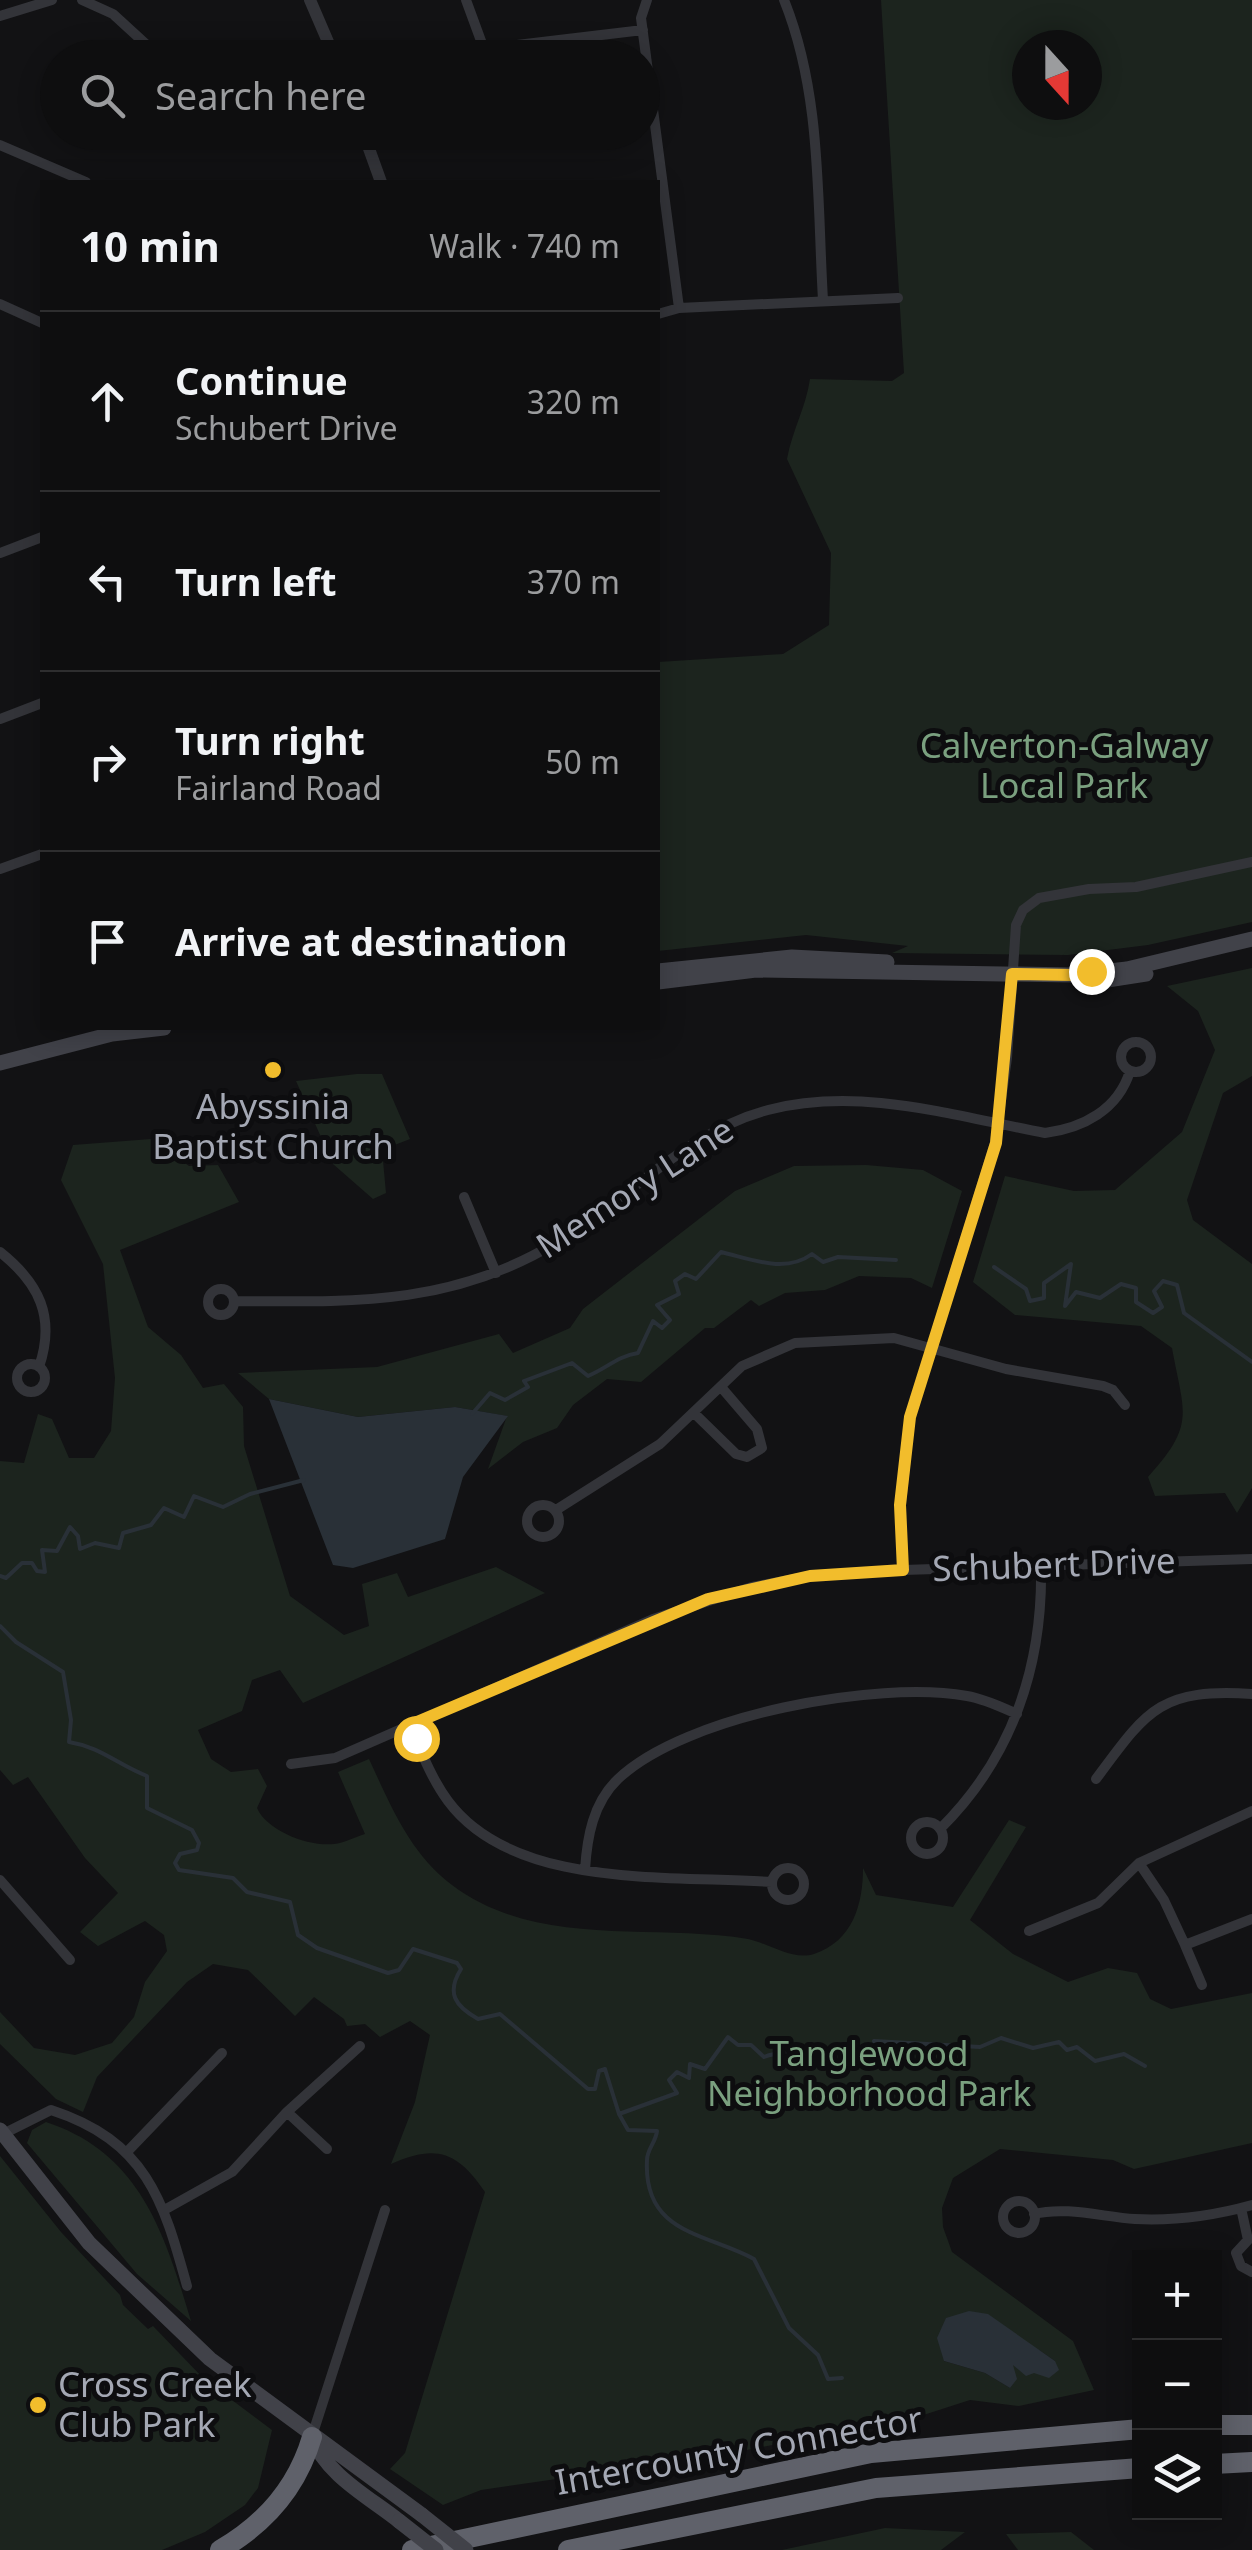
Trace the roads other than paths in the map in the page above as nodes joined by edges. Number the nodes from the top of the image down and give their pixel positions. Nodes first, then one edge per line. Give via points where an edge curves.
1 (52, 0) edge
2 (82, 0) edge
3 (310, 0) edge
4 (466, 0) edge
5 (647, 0) edge
6 (784, 0) edge
7 (0, 16) edge
8 (643, 30) junction
9 (141, 40) edge
10 (328, 40) edge
11 (481, 40) edge
12 (555, 40) edge
13 (644, 40) edge
14 (0, 144) edge
15 (369, 150) edge
16 (659, 150) edge
17 (81, 180) edge
18 (380, 180) edge
19 (898, 298) dead end
20 (823, 300) junction
21 (0, 304) edge
22 (680, 308) junction
23 (660, 313) edge
24 (40, 323) edge
25 (40, 538) edge
26 (0, 552) edge
27 (40, 704) edge
28 (0, 719) edge
29 (40, 855) edge
30 (1252, 862) edge
31 (0, 869) edge
32 (1252, 938) edge
33 (1252, 950) edge
34 (660, 971) edge
35 (954, 972) junction
36 (1012, 974) junction
37 (1073, 975) junction
38 (660, 982) edge
39 (147, 1030) edge
40 (0, 1063) edge
41 (1130, 1071) dead end
42 (999, 1125) junction
43 (464, 1197) dead end
44 (0, 1252) edge
45 (496, 1274) junction
46 (234, 1301) dead end
47 (930, 1348) junction
48 (38, 1366) dead end
49 (721, 1387) junction
50 (1124, 1405) dead end
51 (694, 1413) junction
52 (556, 1510) dead end
53 (1252, 1559) edge
54 (1041, 1566) junction
55 (903, 1570) junction
56 (1252, 1694) edge
57 (1017, 1714) junction
58 (410, 1725) junction
59 (291, 1764) dead end
60 (1096, 1779) dead end
61 (1252, 1811) edge
62 (940, 1828) dead end
63 (1139, 1863) junction
64 (585, 1870) junction
65 (0, 1880) edge
66 (772, 1882) dead end
67 (1252, 1919) edge
68 (1029, 1931) dead end
69 (1185, 1945) junction
70 (70, 1960) dead end
71 (1202, 1985) dead end
72 (360, 2046) dead end
73 (222, 2053) dead end
74 (287, 2112) junction
75 (2, 2132) edge
76 (327, 2149) dead end
77 (126, 2153) junction
78 (1246, 2206) edge
79 (166, 2209) junction
80 (384, 2210) dead end
81 (1034, 2214) dead end
82 (1250, 2240) edge
83 (1252, 2272) edge
84 (187, 2286) dead end
85 (1222, 2425) edge
86 (1252, 2425) edge
87 (1132, 2430) edge
88 (312, 2438) junction
89 (1252, 2462) edge
90 (1222, 2464) edge
91 (1132, 2469) edge
92 (220, 2550) edge
93 (412, 2550) edge
94 (436, 2550) edge
95 (466, 2550) edge
96 (568, 2550) edge

1 - 7 street
2 - 9 street via 113,14
3 - 10 street
4 - 11 street
5 - 8 street
6 - 20 street via 810,90
8 - 12 street
8 - 13 street
14 - 17 street
15 - 18 street
16 - 22 street
19 - 20 street
20 - 22 street
21 - 24 street
22 - 23 street
25 - 26 street
27 - 28 street
29 - 31 street
30 - 36 street via 1136,888 1039,898 1016,925
32 - 37 main road
33 - 37 main road via 1122,980 1088,982
34 - 35 main road via 792,957 940,965
35 - 36 main road
35 - 38 main road via 756,970
36 - 37 main road
36 - 42 street
39 - 40 main road
41 - 42 street, Memory Lane via 1115,1099 1085,1123 1045,1133
42 - 45 street, Memory Lane via 862,1100 768,1110 704,1137 558,1242
42 - 47 street
43 - 45 street
44 - 48 street via 24,1271 44,1303 46,1336
45 - 46 street, Memory Lane via 394,1300
47 - 49 street via 868,1336 795,1343 762,1354
47 - 50 street via 1102,1386
47 - 55 street via 903,1454
49 - 51 street
49 - 51 street via 757,1429 762,1448 736,1454
51 - 52 street via 660,1444
53 - 54 street, Schubert Drive
54 - 55 street, Schubert Drive
54 - 57 street via 1042,1622
55 - 58 street, Schubert Drive via 810,1576 708,1599
56 - 60 street via 1202,1691 1141,1718
57 - 62 street via 978,1784
57 - 64 street via 968,1696 930,1693 820,1700 730,1722 644,1758 616,1781 593,1819
58 - 59 street, Schubert Drive via 335,1758
58 - 64 street via 436,1783 466,1821 522,1857
61 - 63 street
63 - 68 street via 1098,1902
63 - 69 street
64 - 66 street
65 - 70 street
67 - 69 street
69 - 71 street
72 - 74 street
73 - 77 street
74 - 76 street
74 - 79 street via 232,2172
75 - 77 street via 51,2110 77,2119
75 - 88 main road via 89,2243 210,2359
77 - 79 street
78 - 81 street via 1141,2220
78 - 82 street
79 - 84 street
80 - 88 street
82 - 83 street via 1236,2253
85 - 86 highway
87 - 93 highway, Intercounty Connector via 871,2454
88 - 92 highway via 290,2490 243,2537
88 - 94 main road, bridge via 332,2469
88 - 95 main road, bridge
89 - 90 highway
91 - 96 highway, Intercounty Connector via 876,2488

